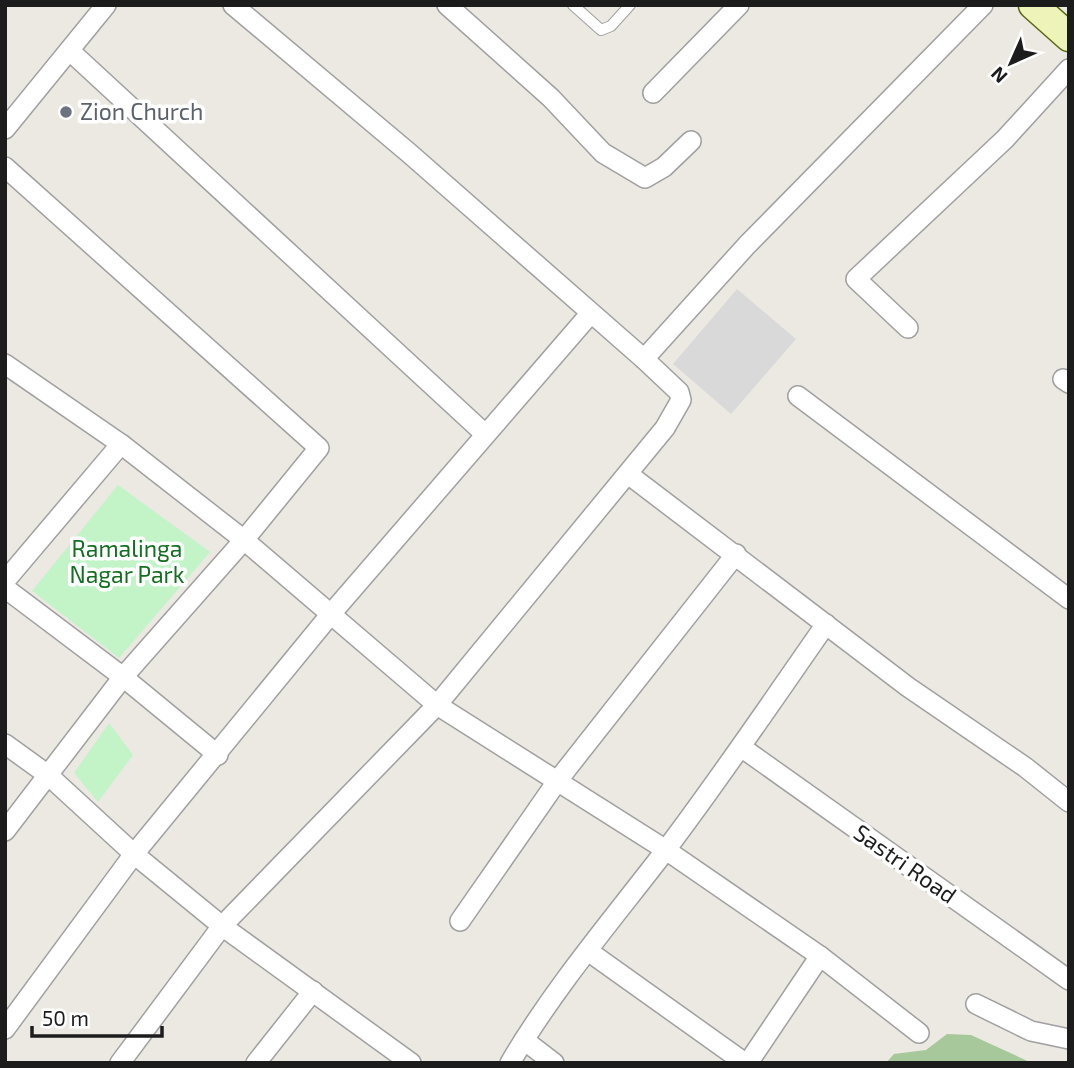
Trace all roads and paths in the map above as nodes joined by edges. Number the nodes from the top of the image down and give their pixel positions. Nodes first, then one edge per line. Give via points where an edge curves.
1 (106, 5) edge
2 (233, 5) edge
3 (447, 5) edge
4 (573, 5) edge
5 (630, 5) edge
6 (739, 5) edge
7 (983, 5) edge
8 (1033, 5) edge
9 (1069, 37) edge
10 (70, 51) junction
11 (1069, 69) edge
12 (653, 93) dead end
13 (5, 129) edge
14 (691, 141) dead end
15 (5, 167) edge
16 (590, 313) junction
17 (908, 328) dead end
18 (643, 359) junction
19 (5, 364) edge
20 (798, 396) dead end
21 (485, 434) junction
22 (121, 444) junction
23 (628, 474) junction
24 (244, 540) junction
25 (736, 555) junction
26 (5, 581) edge
27 (5, 588) edge
28 (1069, 599) edge
29 (330, 615) junction
30 (826, 624) junction
31 (123, 677) junction
32 (437, 705) junction
33 (5, 744) edge
34 (741, 747) junction
35 (218, 755) junction
36 (48, 775) junction
37 (558, 780) junction
38 (1069, 802) edge
39 (5, 831) edge
40 (666, 850) junction
41 (134, 855) junction
42 (460, 921) dead end
43 (222, 926) junction
44 (588, 951) junction
45 (820, 956) junction
46 (1069, 980) edge
47 (313, 991) junction
48 (976, 1004) dead end
49 (5, 1029) edge
50 (919, 1033) dead end
51 (1069, 1039) edge
52 (524, 1040) junction
53 (121, 1063) edge
54 (256, 1063) edge
55 (411, 1063) edge
56 (510, 1063) edge
57 (554, 1063) edge
58 (746, 1063) edge

1 - 10 street
2 - 16 street
3 - 14 street via 551,98 603,153 645,177 664,167
4 - 5 lane via 601,30
6 - 12 street
7 - 18 street via 747,245
8 - 9 main road
10 - 13 street
10 - 21 street
11 - 17 street via 1005,139 856,279
15 - 24 street via 319,448
16 - 18 street
16 - 21 street
18 - 23 street via 681,400
19 - 22 street
20 - 28 street
21 - 29 street
22 - 24 street
22 - 26 street
23 - 25 street
23 - 32 street
24 - 29 street
24 - 31 street
25 - 30 street
25 - 37 street
27 - 31 street
29 - 32 street
29 - 35 street
30 - 34 street
30 - 38 street
31 - 35 street
31 - 36 street
32 - 37 street
32 - 43 street
33 - 36 street
34 - 40 street
34 - 46 street, Sastri Road
35 - 41 street
36 - 39 street
36 - 41 street
37 - 40 street
37 - 42 street
40 - 44 street
40 - 45 street
41 - 43 street
41 - 49 street
43 - 47 street
43 - 53 street
44 - 52 street
44 - 58 street
45 - 50 street
45 - 58 street
47 - 54 street
47 - 55 street
48 - 51 street via 1031,1031
52 - 56 street
52 - 57 street

